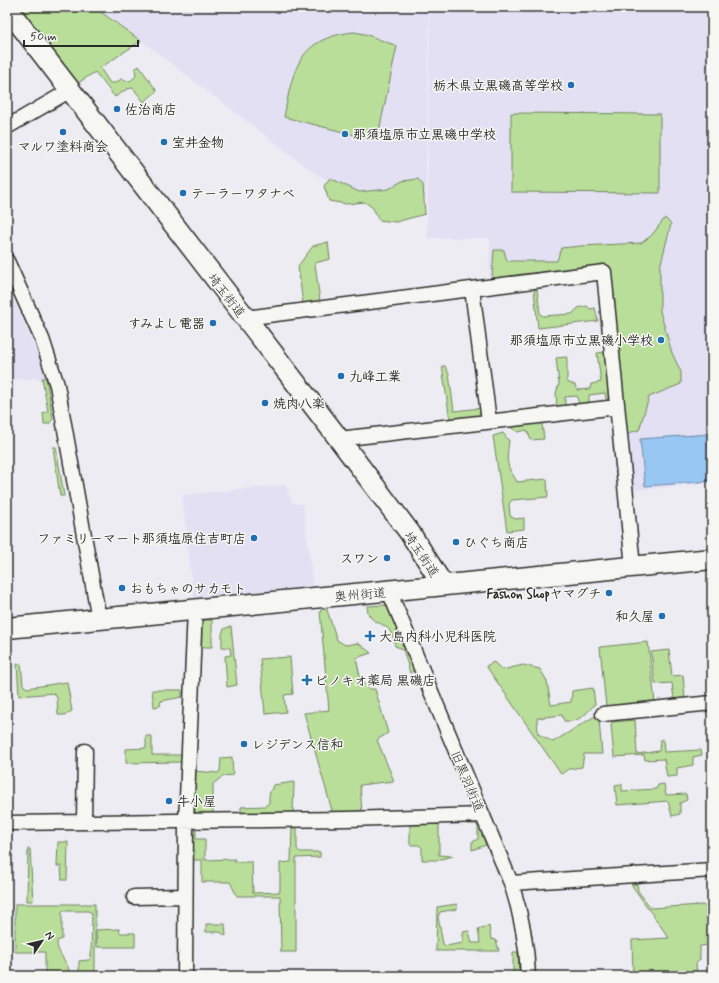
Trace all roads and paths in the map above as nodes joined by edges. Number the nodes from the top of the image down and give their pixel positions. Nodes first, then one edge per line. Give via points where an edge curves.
1 (7, 8) edge
2 (69, 91) junction
3 (7, 126) edge
4 (7, 261) edge
5 (472, 289) junction
6 (245, 318) junction
7 (617, 407) junction
8 (489, 421) junction
9 (339, 439) junction
10 (712, 559) edge
11 (633, 567) junction
12 (443, 585) junction
13 (389, 591) junction
14 (195, 610) junction
15 (99, 619) junction
16 (7, 628) edge
17 (712, 703) edge
18 (603, 714) dead end
19 (85, 751) dead end
20 (483, 815) junction
21 (84, 822) junction
22 (186, 822) junction
23 (7, 823) edge
24 (712, 870) edge
25 (511, 883) junction
26 (185, 896) junction
27 (134, 897) dead end
28 (185, 976) edge
29 (528, 976) edge

1 - 2 street, 埼玉街道
2 - 3 street
2 - 6 street, 埼玉街道
4 - 15 street via 51,362 57,385
5 - 6 street
5 - 7 street via 604,272
5 - 8 street
6 - 9 street, 埼玉街道
7 - 8 street
7 - 11 street
8 - 9 street
9 - 12 street, 埼玉街道 via 410,533
10 - 11 street, 奥州街道
11 - 12 street, 奥州街道
12 - 13 street, 奥州街道
13 - 14 street, 奥州街道
13 - 20 street, 旧黒羽街道
14 - 15 street, 奥州街道
14 - 22 street
15 - 16 street, 奥州街道
17 - 18 street
19 - 21 street
20 - 22 street
20 - 25 street, 旧黒羽街道
21 - 22 street
21 - 23 street
22 - 26 street
24 - 25 street
25 - 29 street, 旧黒羽街道 via 526,941
26 - 27 street
26 - 28 street

